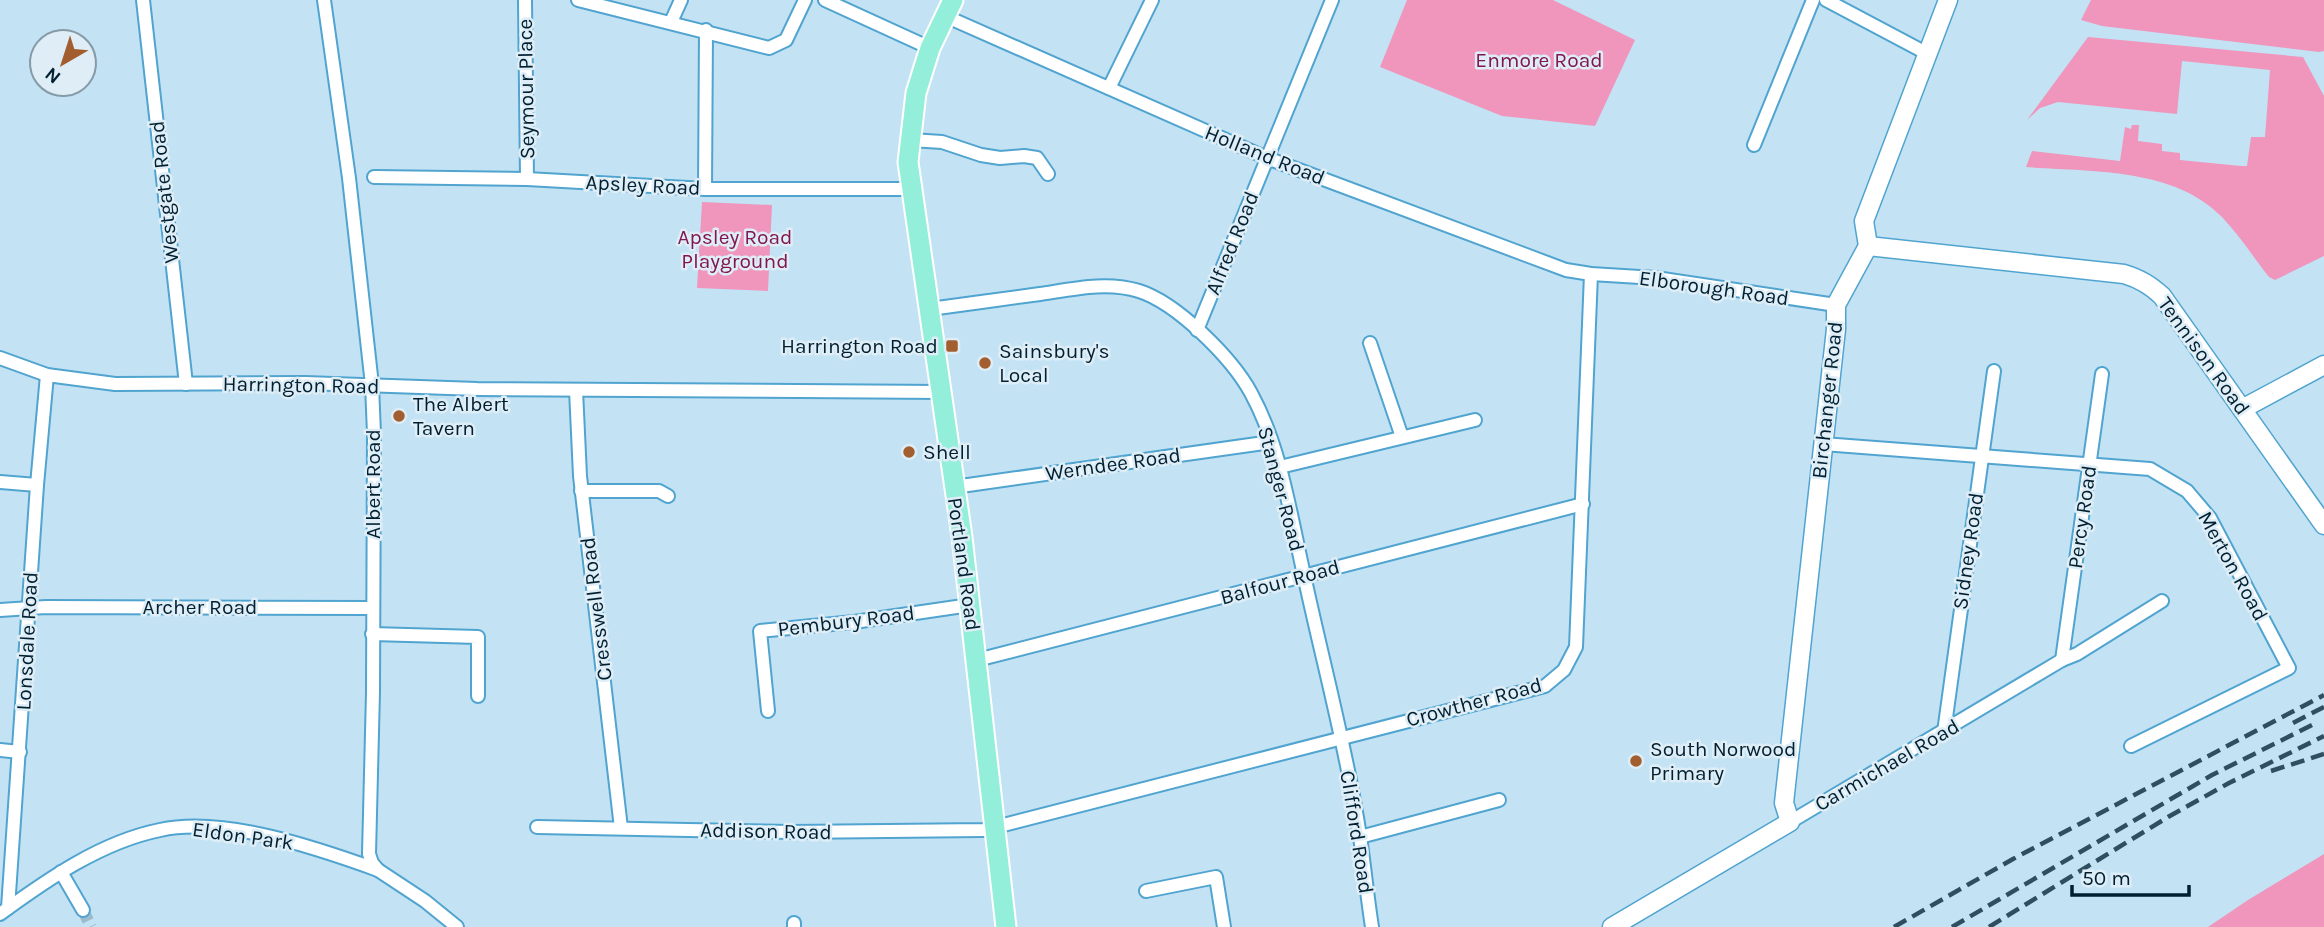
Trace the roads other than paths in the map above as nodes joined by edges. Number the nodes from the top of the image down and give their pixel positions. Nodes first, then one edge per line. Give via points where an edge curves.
1 (143, 0) edge
2 (324, 0) edge
3 (525, 0) edge
4 (578, 0) edge
5 (681, 0) edge
6 (805, 0) edge
7 (825, 0) edge
8 (1152, 0) edge
9 (1332, 0) edge
10 (1813, 0) edge
11 (1826, 0) edge
12 (1948, 0) edge
13 (949, 8) edge
14 (671, 22) junction
15 (706, 30) junction
16 (930, 48) junction
17 (1928, 54) junction
18 (1109, 88) junction
19 (911, 140) junction
20 (1754, 145) dead end
21 (1267, 158) junction
22 (1048, 174) dead end
23 (374, 177) dead end
24 (527, 179) junction
25 (705, 189) junction
26 (912, 189) junction
27 (1868, 246) junction
28 (1591, 274) junction
29 (1836, 305) junction
30 (930, 309) junction
31 (1197, 330) junction
32 (1370, 343) dead end
33 (0, 358) edge
34 (2324, 365) edge
35 (1994, 371) dead end
36 (2102, 374) dead end
37 (47, 375) junction
38 (186, 384) junction
39 (372, 385) junction
40 (576, 390) junction
41 (943, 392) junction
42 (2242, 408) junction
43 (1475, 420) dead end
44 (1402, 438) junction
45 (1271, 442) junction
46 (1823, 444) junction
47 (1981, 456) junction
48 (2089, 463) junction
49 (1280, 467) junction
50 (0, 482) edge
51 (37, 485) junction
52 (954, 487) junction
53 (582, 491) junction
54 (668, 496) dead end
55 (1583, 504) junction
56 (2324, 525) edge
57 (1304, 575) junction
58 (2162, 601) dead end
59 (970, 605) junction
60 (29, 608) junction
61 (372, 608) junction
62 (0, 610) edge
63 (372, 635) junction
64 (978, 660) junction
65 (2063, 660) junction
66 (478, 696) dead end
67 (768, 711) dead end
68 (1944, 732) junction
69 (1342, 738) junction
70 (2131, 746) dead end
71 (0, 750) edge
72 (20, 752) junction
73 (1499, 800) dead end
74 (1790, 822) junction
75 (537, 827) dead end
76 (621, 828) junction
77 (995, 828) junction
78 (1360, 837) junction
79 (378, 870) junction
80 (61, 872) junction
81 (1146, 891) dead end
82 (83, 910) tunnel mouth
83 (4, 911) edge
84 (1224, 924) edge
85 (457, 927) edge
86 (1006, 927) edge
87 (1372, 927) edge
88 (1612, 927) edge

1 - 38 street, Westgate Road
2 - 39 street, Albert Road
3 - 24 street, Seymour Place
4 - 14 street
5 - 14 street
6 - 15 street via 786,40 769,48
7 - 16 street
8 - 18 street
9 - 21 street, Alfred Road
10 - 20 street
11 - 17 street
12 - 17 street, Birchanger Road
13 - 16 main road, Portland Road
13 - 18 street, Holland Road
14 - 15 street
15 - 25 street
16 - 19 main road, Portland Road via 916,93
17 - 27 street, Birchanger Road via 1864,222
18 - 21 street, Holland Road
19 - 22 street via 942,142 999,158 1037,158
19 - 26 main road, Portland Road
21 - 28 street, Holland Road via 1529,257
21 - 31 street, Alfred Road
23 - 24 street, Apsley Road
24 - 25 street, Apsley Road
25 - 26 street, Apsley Road
26 - 30 main road, Portland Road
27 - 29 street, Birchanger Road
27 - 42 street, Tennison Road via 2139,279 2162,296
28 - 29 street, Elborough Road via 1656,278
28 - 55 street, Crowther Road
29 - 46 street, Birchanger Road
30 - 31 street, Stanger Road via 1115,286 1163,302
30 - 41 main road, Portland Road
31 - 45 street, Stanger Road via 1241,377
32 - 44 street
33 - 37 street, Harrington Road
34 - 42 street
35 - 47 street, Sidney Road
36 - 48 street, Percy Road
37 - 38 street, Harrington Road via 115,384
37 - 51 street, Lonsdale Road
38 - 39 street, Harrington Road
39 - 40 street, Harrington Road
39 - 61 street, Albert Road
40 - 41 street, Harrington Road
40 - 53 street, Cresswell Road
41 - 52 main road, Portland Road
42 - 56 street, Tennison Road
43 - 44 street
44 - 49 street
45 - 49 street, Stanger Road
45 - 52 street, Werndee Road
46 - 47 street, Merton Road
46 - 74 street, Birchanger Road via 1784,803
47 - 48 street, Merton Road
47 - 68 street, Sidney Road
48 - 65 street, Percy Road
48 - 70 street, Merton Road via 2150,469 2187,491 2210,518 2289,668
49 - 57 street, Stanger Road
50 - 51 street
51 - 60 street, Lonsdale Road
52 - 59 main road, Portland Road
53 - 54 street via 659,491
53 - 76 street, Cresswell Road
55 - 57 street, Balfour Road
55 - 69 street, Crowther Road via 1576,647 1564,670 1545,686
57 - 64 street, Balfour Road
57 - 69 street, Stanger Road
58 - 65 street, Carmichael Road
59 - 64 main road, Portland Road
59 - 67 street, Pembury Road via 760,631
60 - 61 street, Archer Road
60 - 62 street, Archer Road
60 - 72 street, Lonsdale Road
61 - 63 street, Albert Road
63 - 66 street via 478,637
63 - 79 street, Albert Road via 369,854
64 - 77 main road, Portland Road
65 - 68 street, Carmichael Road
68 - 74 street, Carmichael Road
69 - 77 street, Crowther Road
69 - 78 street, Clifford Road
71 - 72 street
72 - 83 street, Lonsdale Road
73 - 78 street
74 - 88 street, Carmichael Road
75 - 76 street, Addison Road
76 - 77 street, Addison Road via 971,832
77 - 86 main road, Portland Road
78 - 87 street, Clifford Road
79 - 80 street, Eldon Park via 280,839 179,827 123,841
79 - 85 street
80 - 82 street
80 - 83 street, Eldon Park
81 - 84 street via 1216,877

